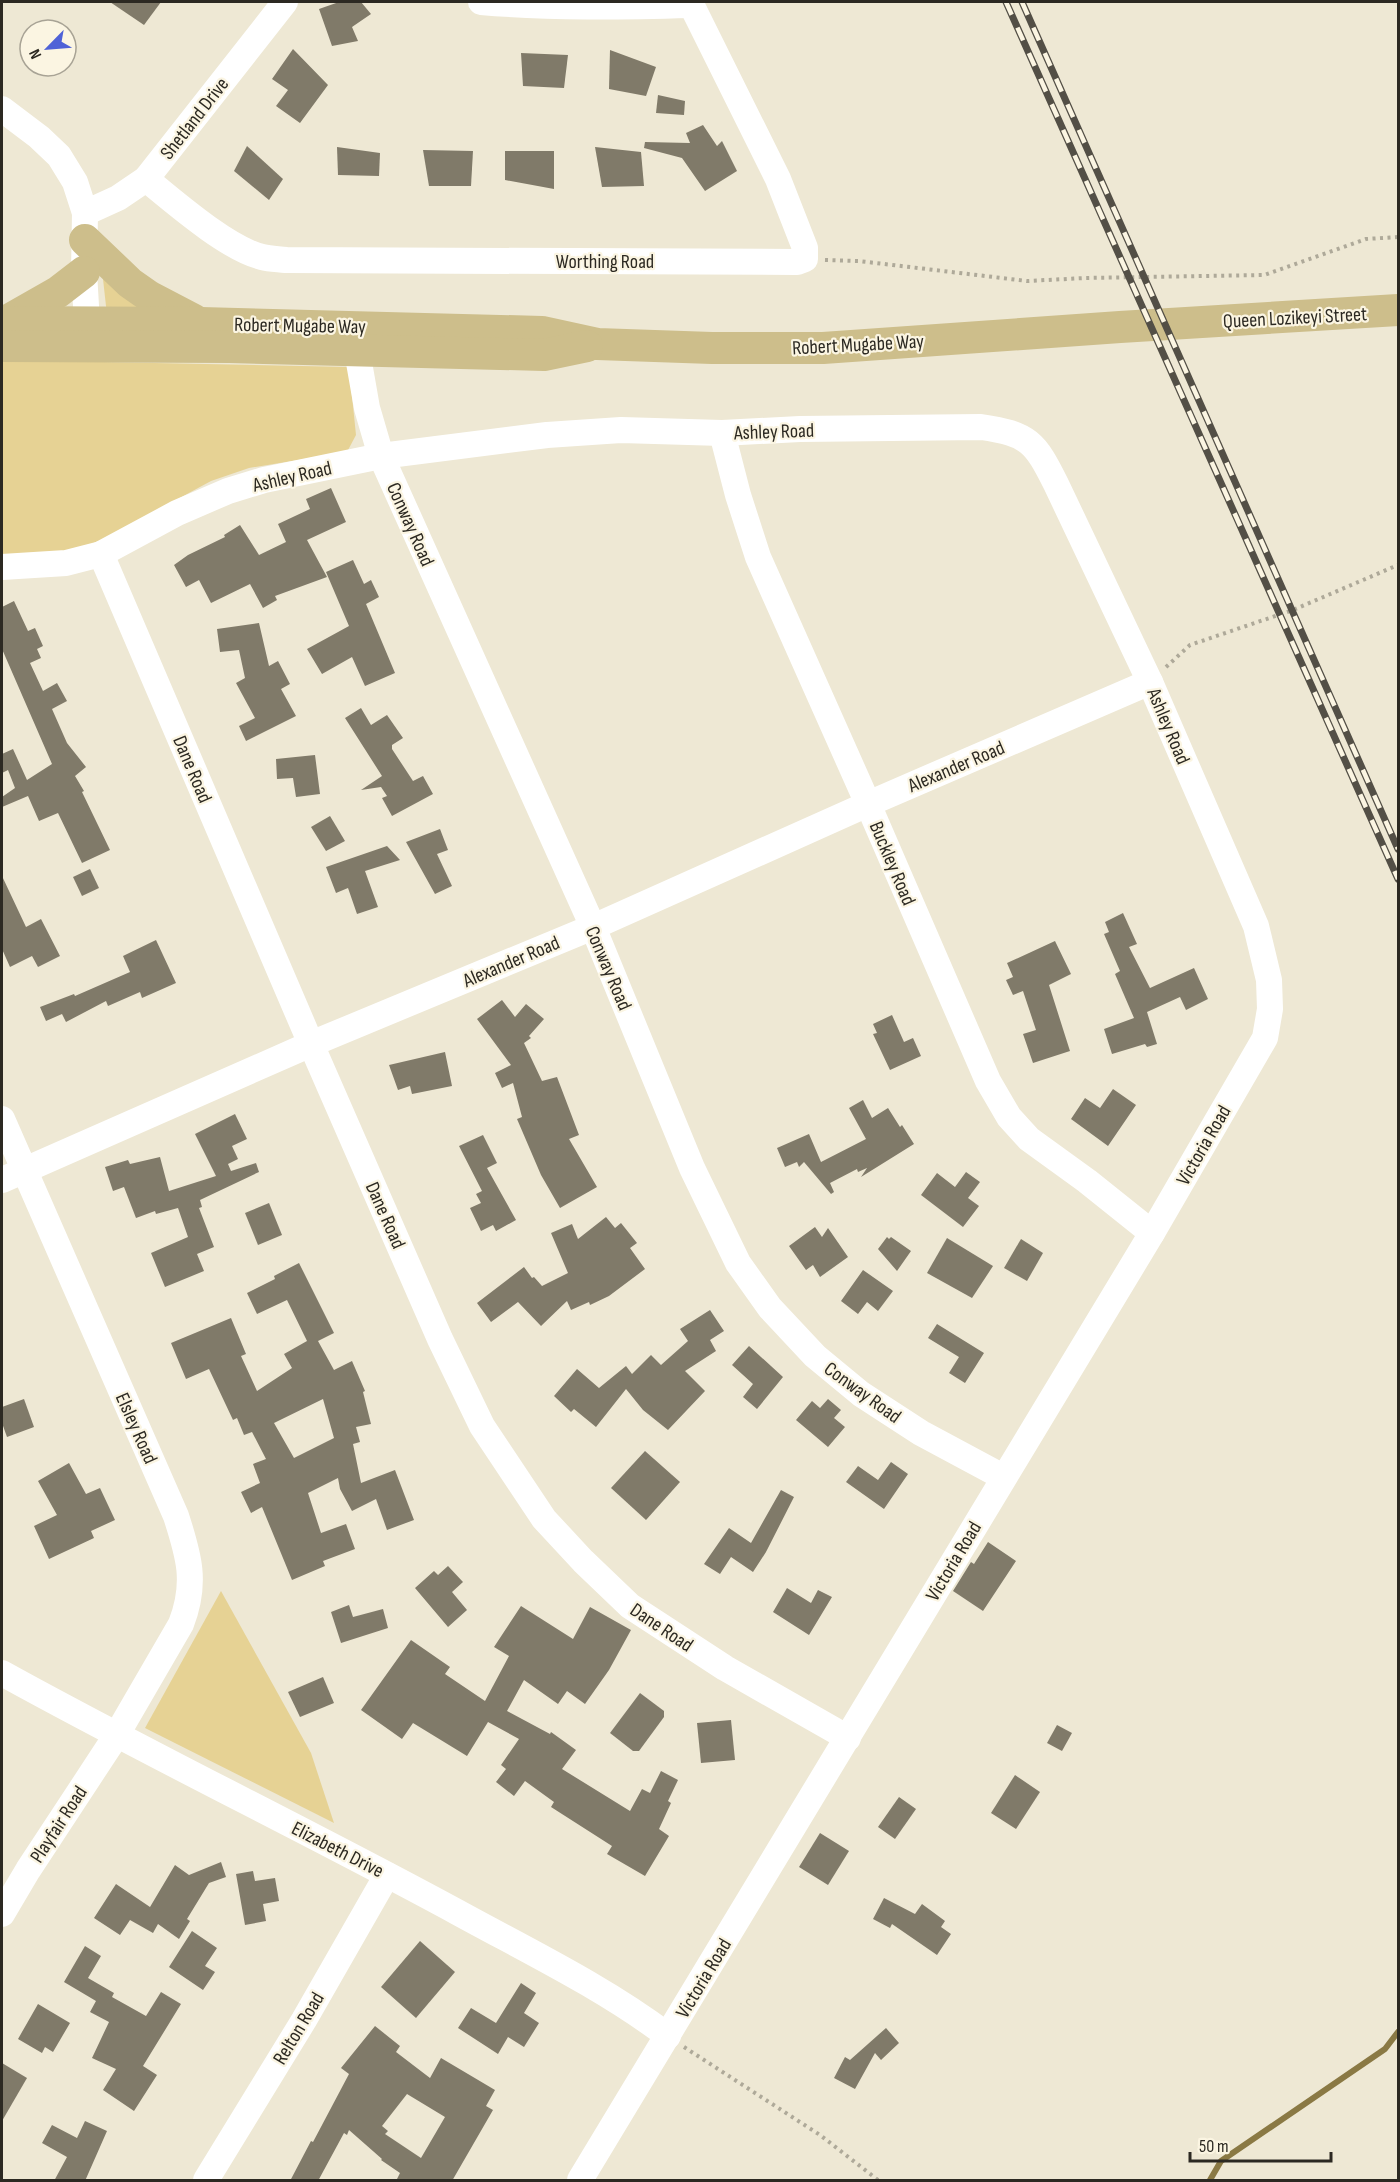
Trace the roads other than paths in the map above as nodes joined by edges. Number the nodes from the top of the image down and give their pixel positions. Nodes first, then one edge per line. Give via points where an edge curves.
1 (481, 2) edge
2 (690, 3) edge
3 (279, 4) edge
4 (2, 109) edge
5 (146, 179) junction
6 (85, 226) junction
7 (84, 272) junction
8 (1398, 310) edge
9 (87, 323) junction
10 (201, 323) junction
11 (1120, 327) joint
12 (3, 334) edge
13 (597, 344) junction
14 (146, 347) junction
15 (357, 351) junction
16 (722, 433) junction
17 (381, 456) junction
18 (101, 554) junction
19 (2, 567) edge
20 (1150, 682) junction
21 (868, 804) junction
22 (1256, 926) joint
23 (592, 927) junction
24 (311, 1044) junction
25 (2, 1119) edge
26 (13, 1175) edge
27 (1152, 1233) junction
28 (1003, 1477) junction
29 (2, 1673) edge
30 (116, 1736) junction
31 (848, 1738) junction
32 (387, 1875) junction
33 (2, 1914) edge
34 (668, 2036) junction
35 (206, 2181) edge
36 (580, 2181) edge

1 - 2 street via 604,8
2 - 5 street, Worthing Road via 778,179 805,248 804,259 797,262 261,257 240,248 183,210
3 - 5 street, Shetland Drive
4 - 6 street via 59,156 75,182
5 - 6 street, Shetland Drive
6 - 7 street
6 - 10 main road via 130,284
7 - 9 street
7 - 12 main road
8 - 11 main road, Queen Lozikeyi Street
9 - 10 main road, Robert Mugabe Way
9 - 12 main road, Robert Mugabe Way
9 - 14 street via 97,331
10 - 13 main road, Robert Mugabe Way via 543,332
11 - 13 main road, Robert Mugabe Way via 824,348
12 - 14 main road, Robert Mugabe Way
13 - 15 main road, Robert Mugabe Way via 544,355
14 - 15 main road, Robert Mugabe Way
15 - 17 street, Conway Road
16 - 17 street, Ashley Road via 600,431
16 - 20 street, Ashley Road via 981,427 1024,438 1040,453
16 - 21 street, Buckley Road via 758,557
17 - 18 street, Ashley Road via 228,491
17 - 23 street, Conway Road
18 - 19 street, Ashley Road via 66,563
18 - 24 street, Dane Road
20 - 21 street, Alexander Road
20 - 22 street, Ashley Road
21 - 23 street, Alexander Road
21 - 27 street, Buckley Road via 988,1082 1009,1117 1029,1139
22 - 27 street, Victoria Road via 1269,980 1270,1010 1265,1038
23 - 24 street, Alexander Road
23 - 28 street, Conway Road via 692,1168 738,1263 770,1308 815,1356 861,1394 921,1433
24 - 26 street, Alexander Road
24 - 31 street, Dane Road via 440,1339 478,1416 544,1520 630,1606 724,1668
25 - 26 street, Elsley Road
26 - 30 street, Elsley Road via 176,1516 189,1565 191,1587 181,1624
27 - 28 street, Victoria Road
28 - 31 street, Victoria Road
29 - 30 street, Elizabeth Drive
30 - 32 street, Elizabeth Drive
30 - 33 street, Playfair Road
31 - 34 street, Victoria Road
32 - 34 street, Elizabeth Drive via 565,1971
32 - 35 street, Relton Road
34 - 36 street, Victoria Road

